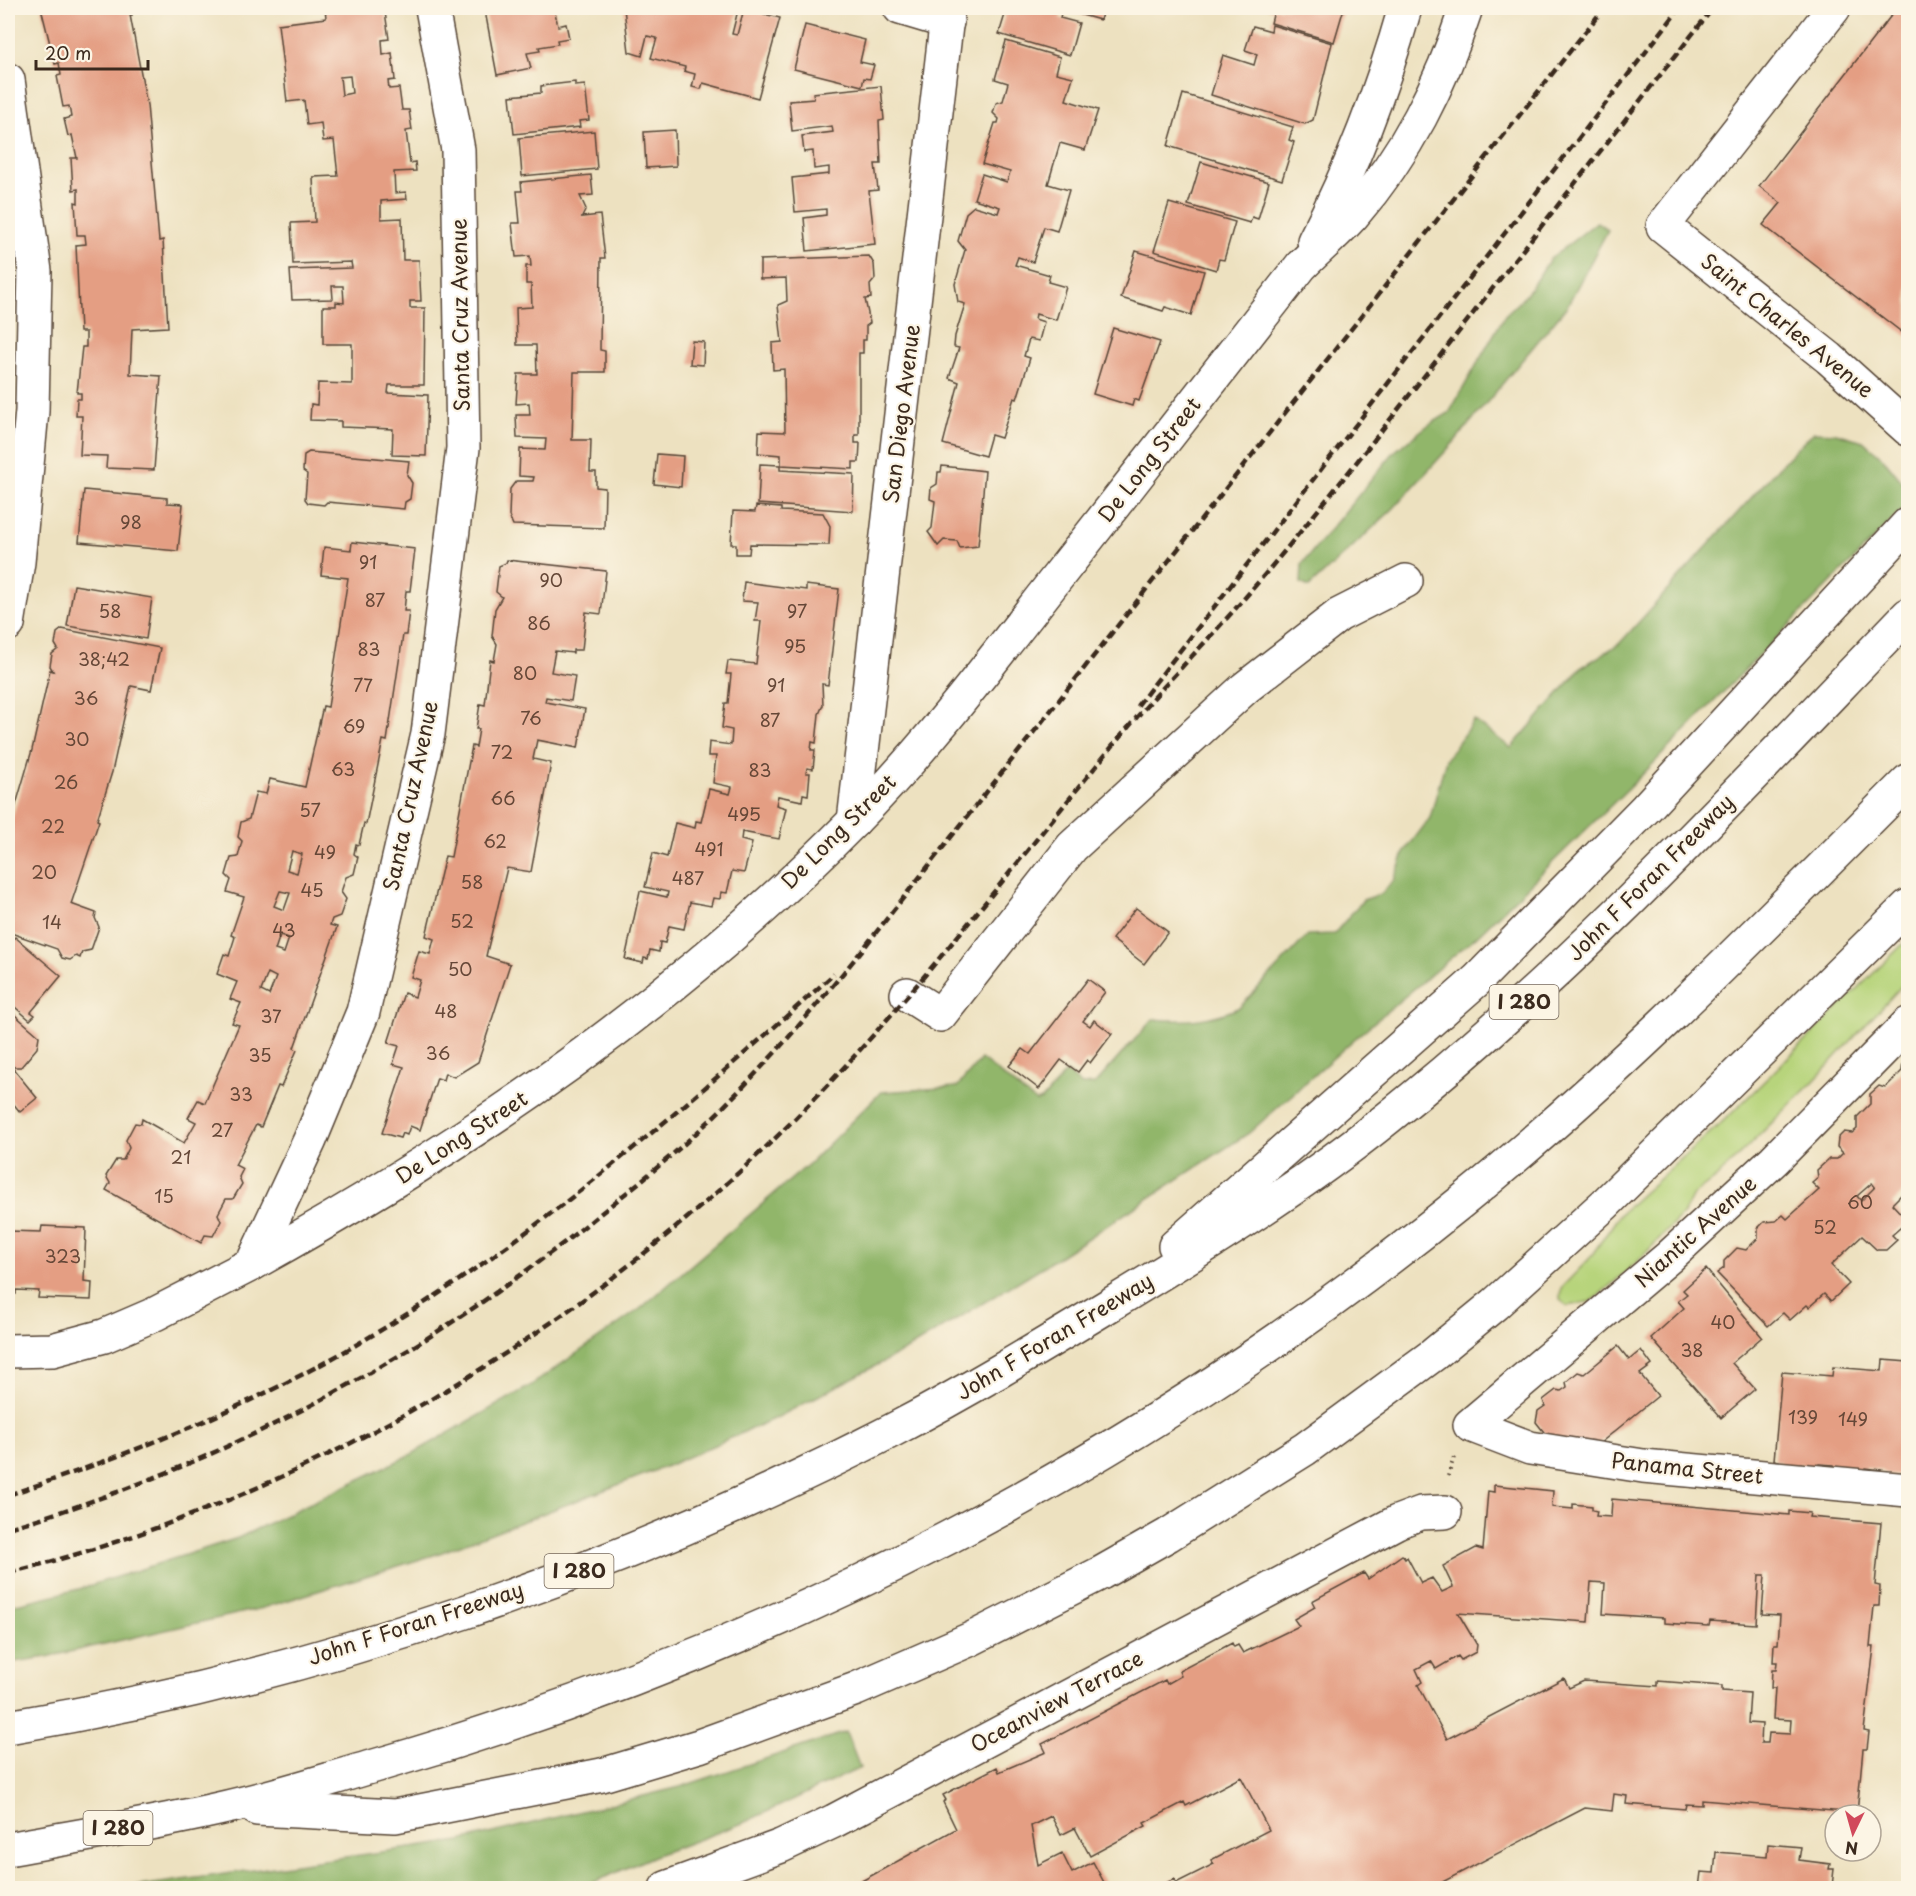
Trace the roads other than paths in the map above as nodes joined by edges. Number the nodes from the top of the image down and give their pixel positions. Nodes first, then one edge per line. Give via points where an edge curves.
1 (432, 8) edge
2 (900, 8) edge
3 (1405, 8) edge
4 (1466, 8) edge
5 (1834, 8) edge
6 (948, 15) edge
7 (8, 80) edge
8 (1301, 266) junction
9 (1908, 429) edge
10 (1908, 524) edge
11 (1406, 581) dead end
12 (1908, 615) edge
13 (8, 624) edge
14 (1908, 781) edge
15 (854, 821) junction
16 (1908, 906) edge
17 (907, 994) dead end
18 (1908, 1024) edge
19 (252, 1264) junction
20 (1109, 1305) junction
21 (8, 1351) edge
22 (1470, 1425) joint
23 (1908, 1490) edge
24 (1445, 1512) road end
25 (8, 1727) edge
26 (228, 1807) junction
27 (8, 1849) edge
28 (666, 1888) edge

1 - 19 main road, Santa Cruz Avenue via 458,150 463,448 428,734 363,1012 310,1140
2 - 6 main road
3 - 8 main road, De Long Street via 1360,145
4 - 8 main road, De Long Street via 1436,90 1411,138 1352,216
5 - 9 main road, Saint Charles Avenue via 1663,226 1829,358
6 - 15 main road, San Diego Avenue
7 - 13 main road via 35,271 32,411
8 - 15 main road, De Long Street via 966,695
10 - 20 main road via 1646,808 1477,980
11 - 17 main road via 1339,615 1245,688 1072,847 940,1015
12 - 20 main road, John F Foran Freeway / I 280 via 1630,902 1492,1031 1384,1121 1319,1169 1250,1218
14 - 26 main road, I 280 via 1644,1044 1522,1152 1328,1304 1124,1438 910,1557 686,1659 454,1743
15 - 19 main road, De Long Street via 673,985 568,1066 471,1134 361,1203
16 - 26 main road via 1605,1204 1477,1319 1305,1449 1101,1574 971,1639 856,1689 709,1743 602,1775 395,1816
18 - 22 main road, Niantic Avenue via 1774,1160 1677,1249
19 - 21 main road via 104,1336 52,1350
20 - 25 main road, John F Foran Freeway / I 280 via 896,1428 750,1499 597,1564 444,1618 286,1665
22 - 23 main road, Panama Street via 1530,1448 1642,1466
24 - 28 main road, Oceanview Terrace via 1421,1513 1397,1522 834,1821 781,1846
26 - 27 main road, I 280

